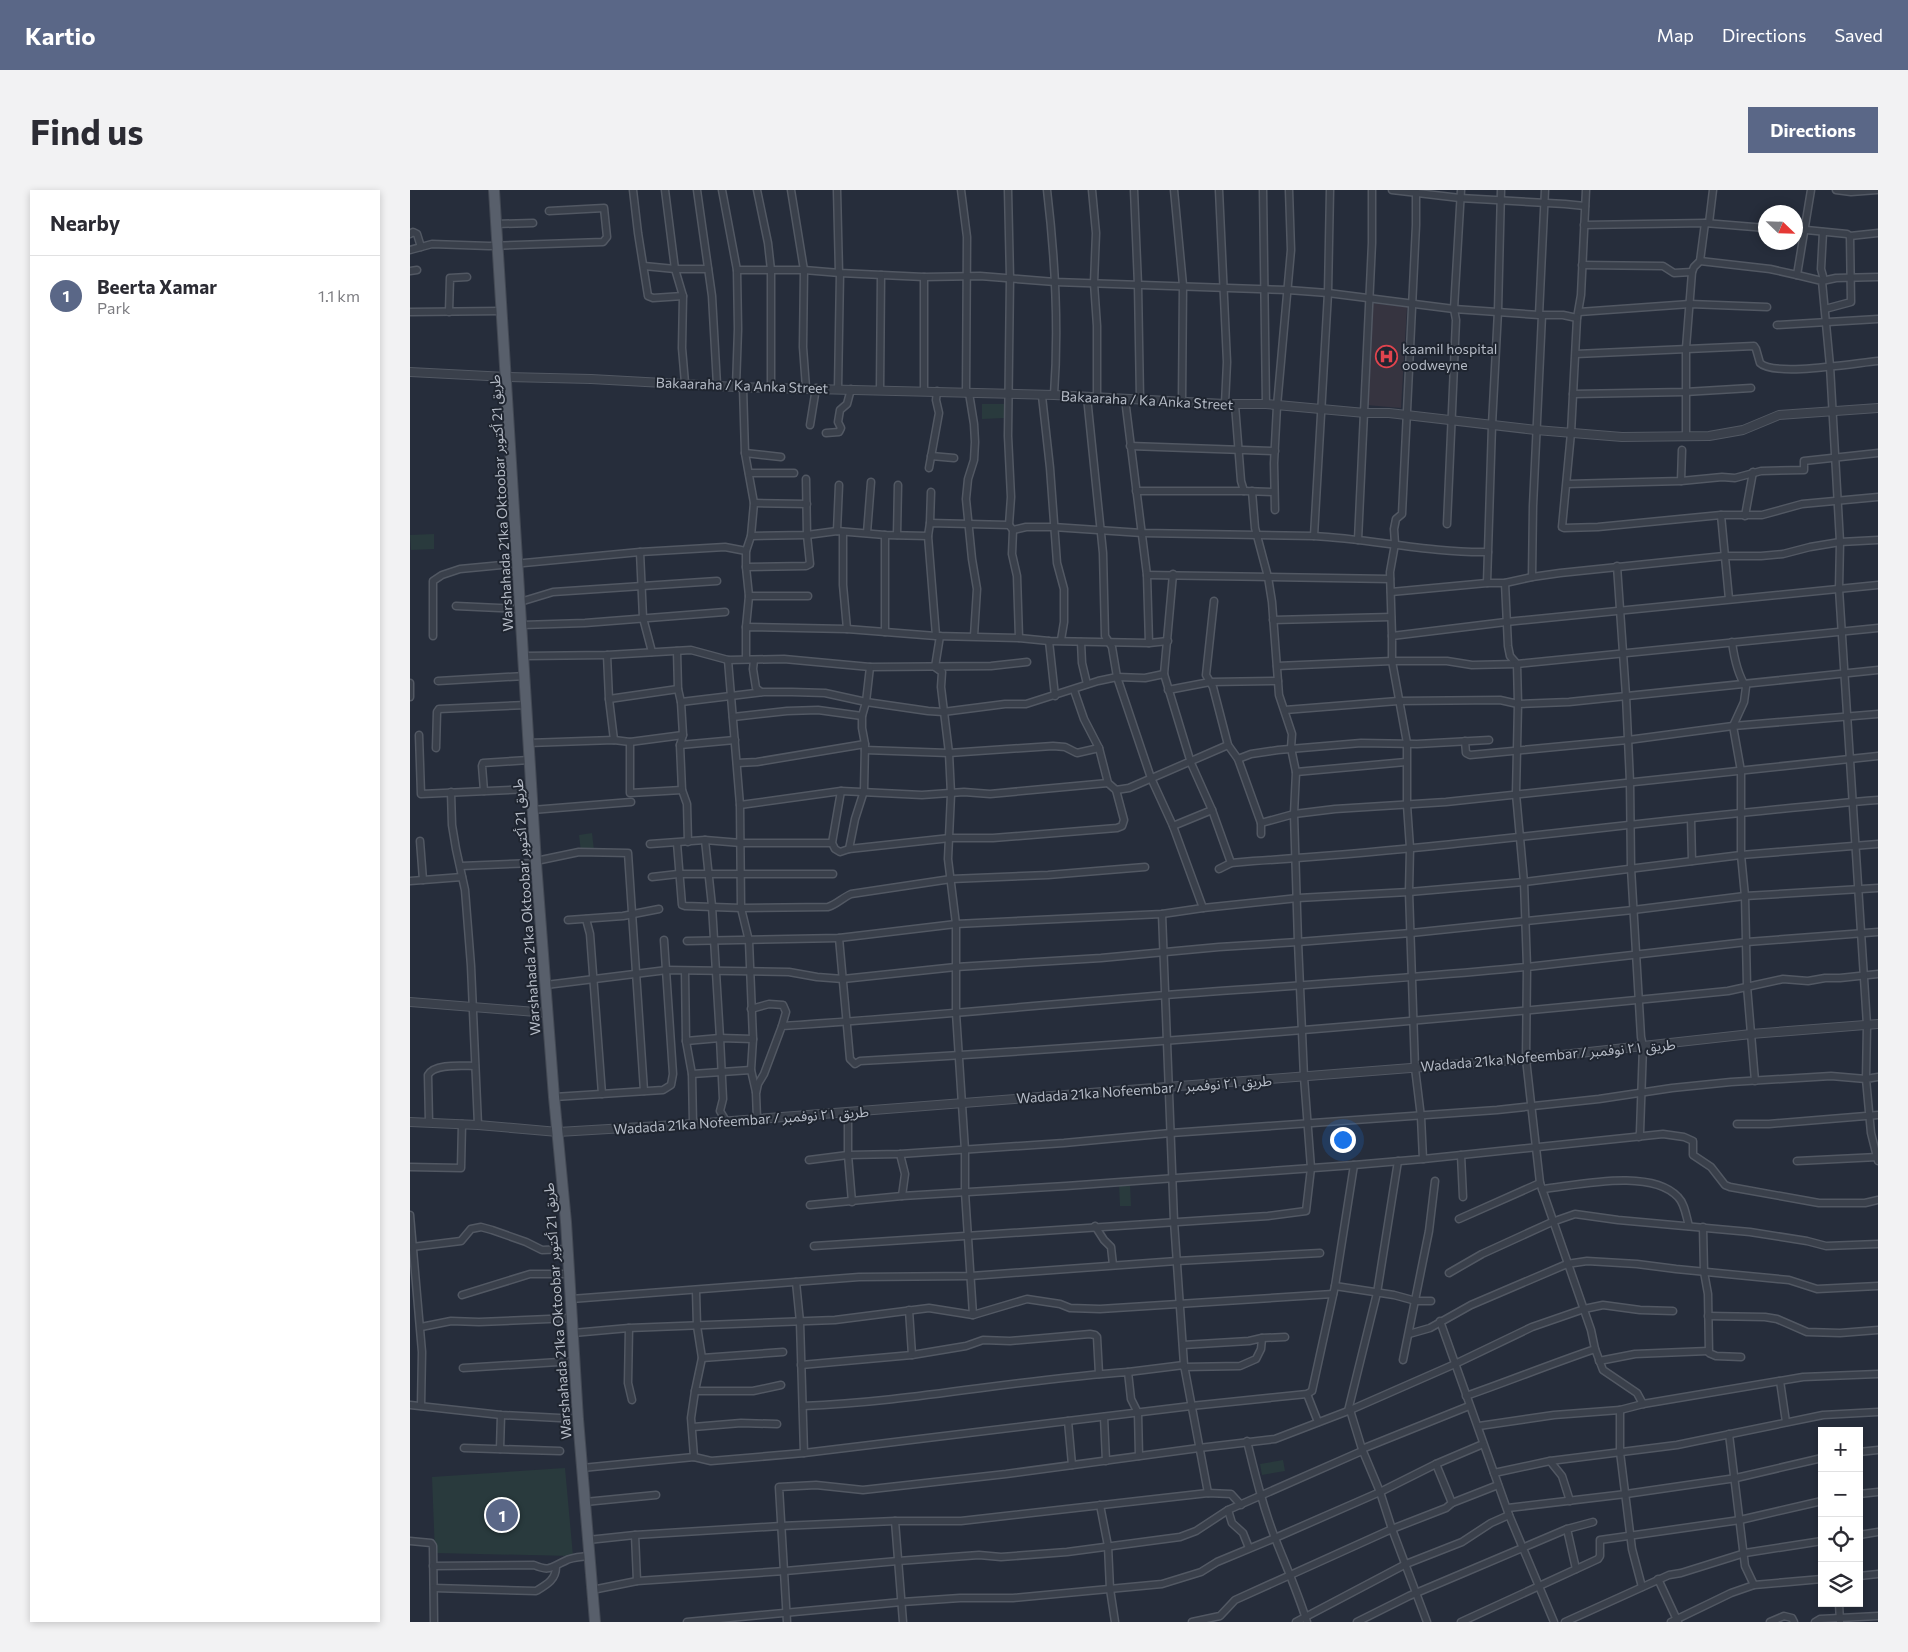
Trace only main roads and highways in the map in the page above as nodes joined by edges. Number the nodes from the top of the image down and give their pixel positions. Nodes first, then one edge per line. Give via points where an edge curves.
1 (494, 190) edge
2 (594, 1622) edge

1 - 2 main road, Warshahada 21ka Oktoobar طريق 21 أكتوبر via 532,810 568,1248

